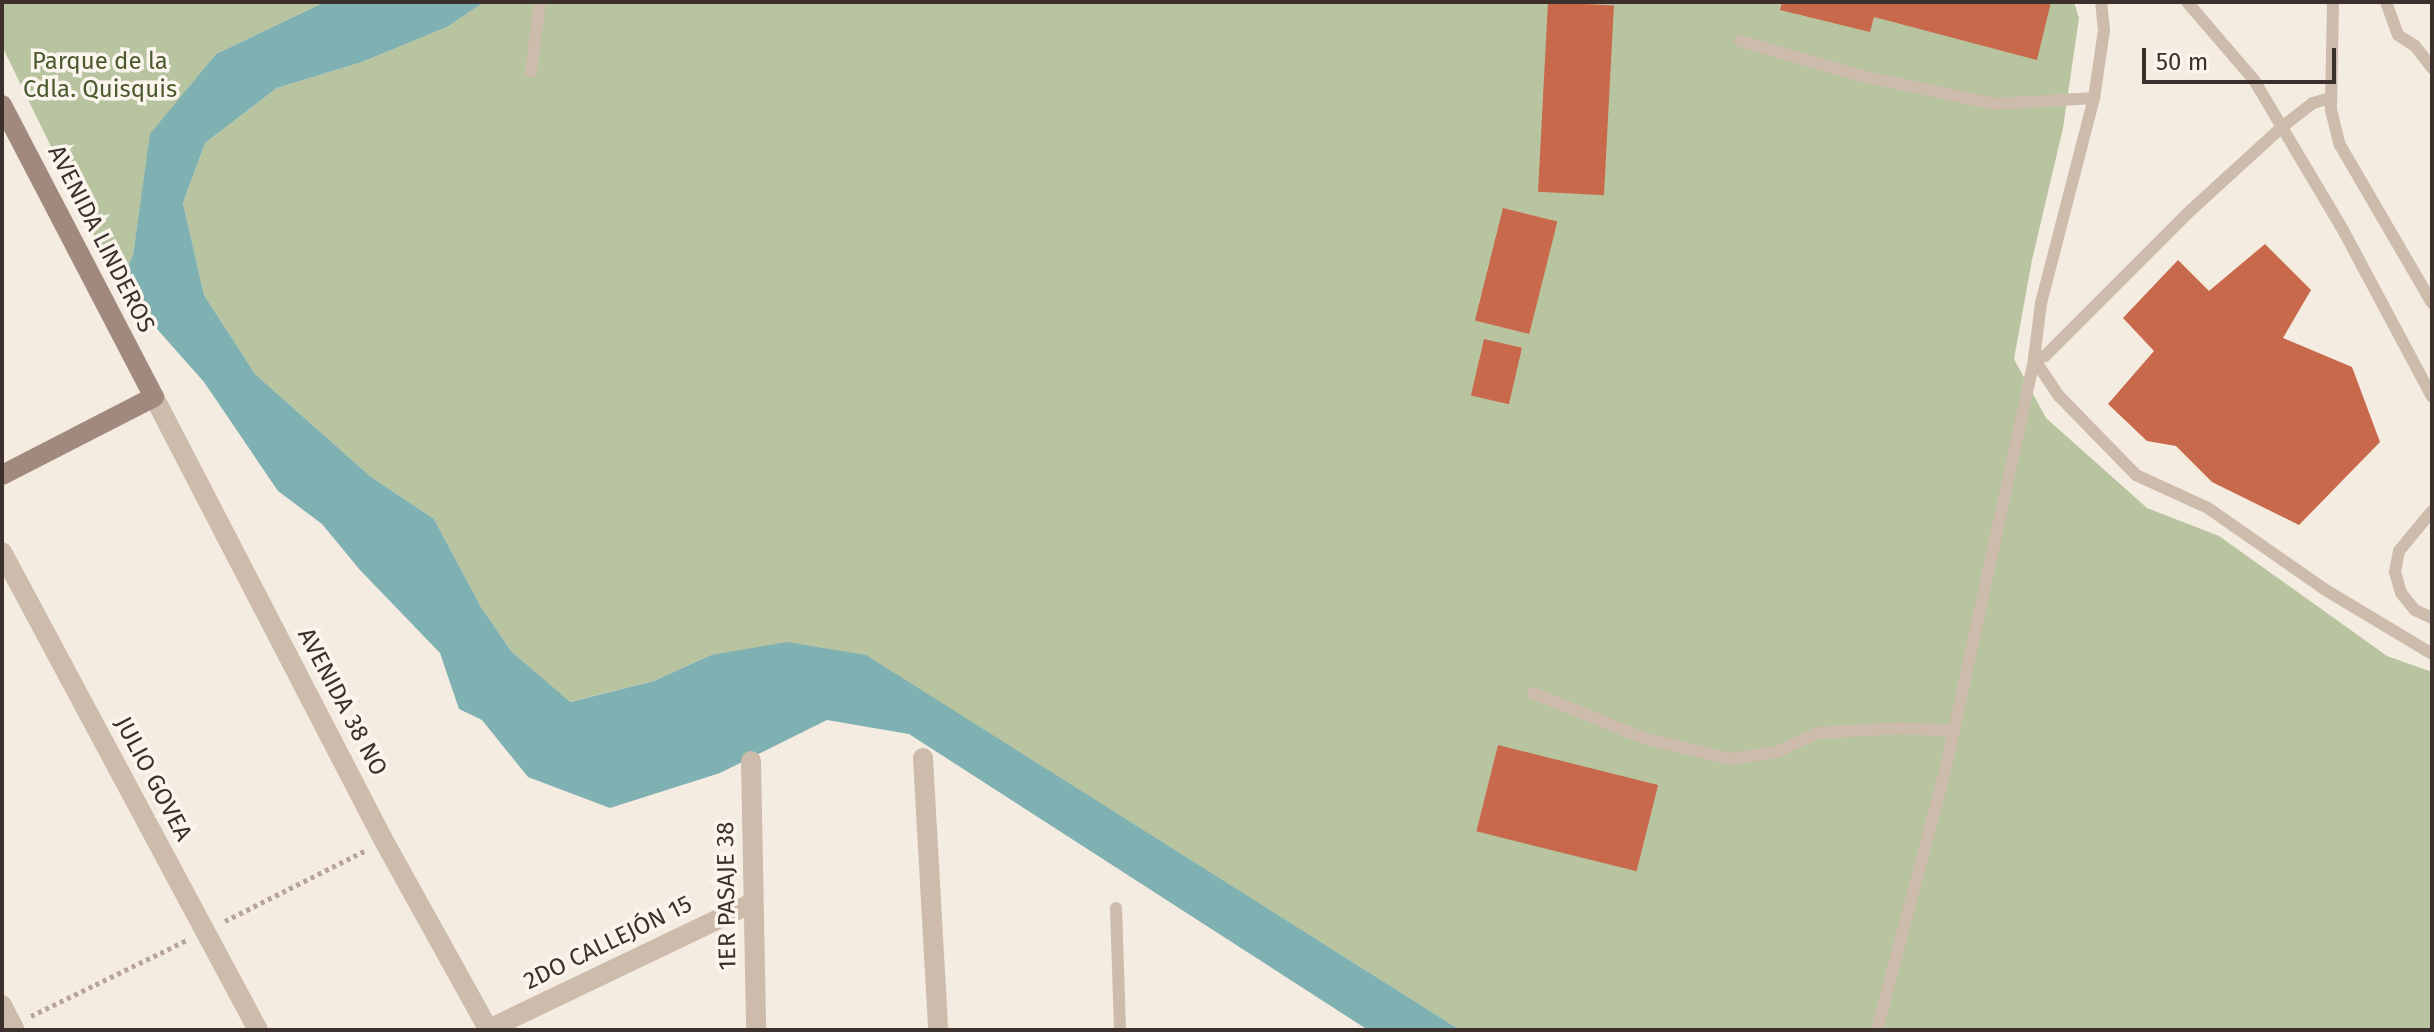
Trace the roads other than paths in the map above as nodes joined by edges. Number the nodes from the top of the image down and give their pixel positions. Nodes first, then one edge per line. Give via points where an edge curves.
1 (540, 2) edge
2 (2101, 2) edge
3 (2187, 2) edge
4 (2333, 2) edge
5 (2386, 2) edge
6 (1740, 41) dead end
7 (2432, 68) edge
8 (531, 72) dead end
9 (2094, 98) junction
10 (2331, 98) junction
11 (2, 105) edge
12 (2282, 127) junction
13 (2432, 303) edge
14 (2034, 359) junction
15 (154, 397) junction
16 (2432, 397) edge
17 (2, 475) edge
18 (2432, 511) edge
19 (2, 552) edge
20 (2432, 618) edge
21 (2432, 654) edge
22 (1533, 693) dead end
23 (1954, 731) junction
24 (923, 758) dead end
25 (751, 761) dead end
26 (752, 903) junction
27 (1116, 908) dead end
28 (2, 1005) edge
29 (10, 1028) edge
30 (258, 1030) edge
31 (488, 1030) edge
32 (756, 1030) edge
33 (938, 1030) edge
34 (1120, 1030) edge
35 (1877, 1030) edge

1 - 8 lane
2 - 9 lane via 2104,30
3 - 12 lane via 2254,80
4 - 10 lane
5 - 7 lane via 2398,35
6 - 9 lane via 1862,76 1995,104
9 - 14 lane via 2041,303
10 - 12 lane via 2313,103
10 - 13 lane via 2340,145
11 - 15 street, AVENIDA LINDEROS
12 - 14 lane via 2045,356
12 - 16 lane
14 - 21 lane via 2059,396 2136,475 2208,508 2324,589
14 - 23 lane
15 - 17 street
15 - 31 street, AVENIDA 38 NO
18 - 20 lane via 2399,551 2395,572 2401,593 2415,610
19 - 30 street, JULIO GOVEA
22 - 23 lane via 1643,738 1730,759 1777,752 1817,733
23 - 35 lane
24 - 33 street
25 - 26 street, 1ER PASAJE 38
26 - 31 street, 2DO CALLEJÓN 15
26 - 32 street, 1ER PASAJE 38
27 - 34 lane
28 - 29 street

